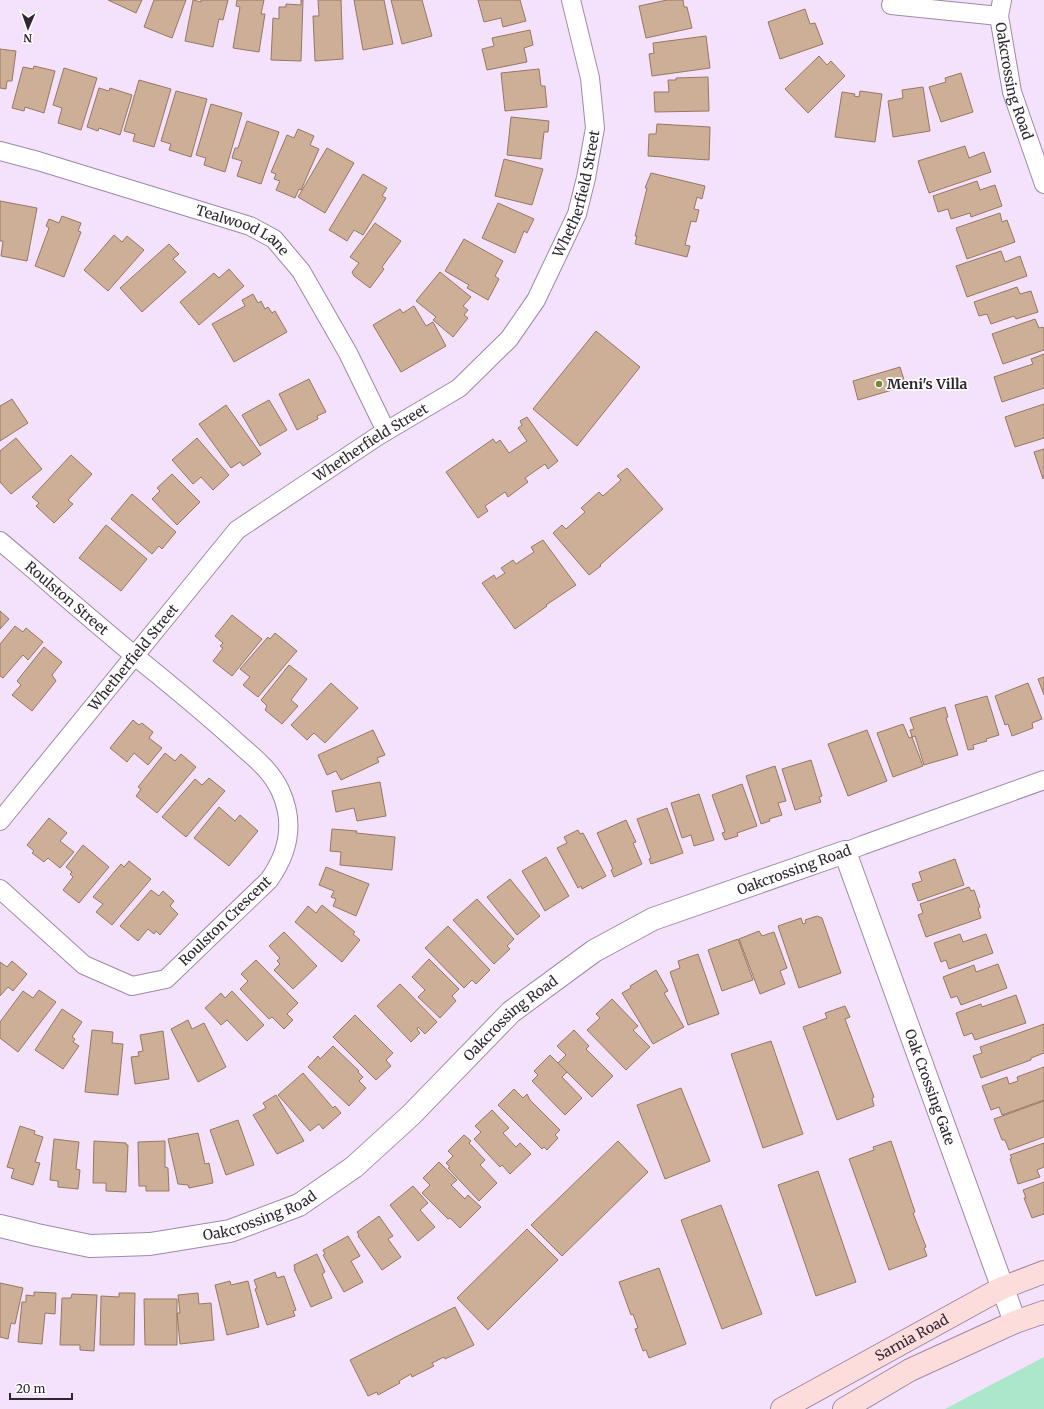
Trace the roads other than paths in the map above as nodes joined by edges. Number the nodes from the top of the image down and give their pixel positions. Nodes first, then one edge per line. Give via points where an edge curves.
1 (571, 0) edge
2 (891, 6) dead end
3 (1000, 8) edge
4 (0, 151) edge
5 (1044, 184) edge
6 (386, 431) junction
7 (0, 541) edge
8 (134, 656) junction
9 (1044, 780) edge
10 (0, 821) edge
11 (845, 852) junction
12 (0, 889) edge
13 (0, 1226) edge
14 (1044, 1272) edge
15 (1002, 1288) junction
16 (1044, 1312) edge
17 (1015, 1322) junction
18 (782, 1409) edge
19 (844, 1409) edge

1 - 6 street, Whetherfield Street via 590,78 595,128 577,214 536,300 509,339 459,388
2 - 3 street
3 - 5 street, Oakcrossing Road via 1012,92
4 - 6 street, Tealwood Lane via 250,226 274,239 301,271 348,353
6 - 8 street, Whetherfield Street via 237,530
7 - 8 street, Roulston Street
8 - 10 street, Whetherfield Street
8 - 12 street, Roulston Crescent via 217,724 268,771 280,788 288,808 288,827 287,844 278,867 269,880 166,979 132,986 84,964
9 - 11 street, Oakcrossing Road
11 - 13 street, Oakcrossing Road via 653,919 594,951 511,1012 411,1115 354,1167 299,1205 230,1231 150,1244 90,1246
11 - 15 street, Oak Crossing Gate
14 - 15 main road, Sarnia Road
15 - 17 street, Oak Crossing Gate
15 - 18 main road, Sarnia Road
16 - 17 main road, Sarnia Road
17 - 19 main road, Sarnia Road via 910,1370

